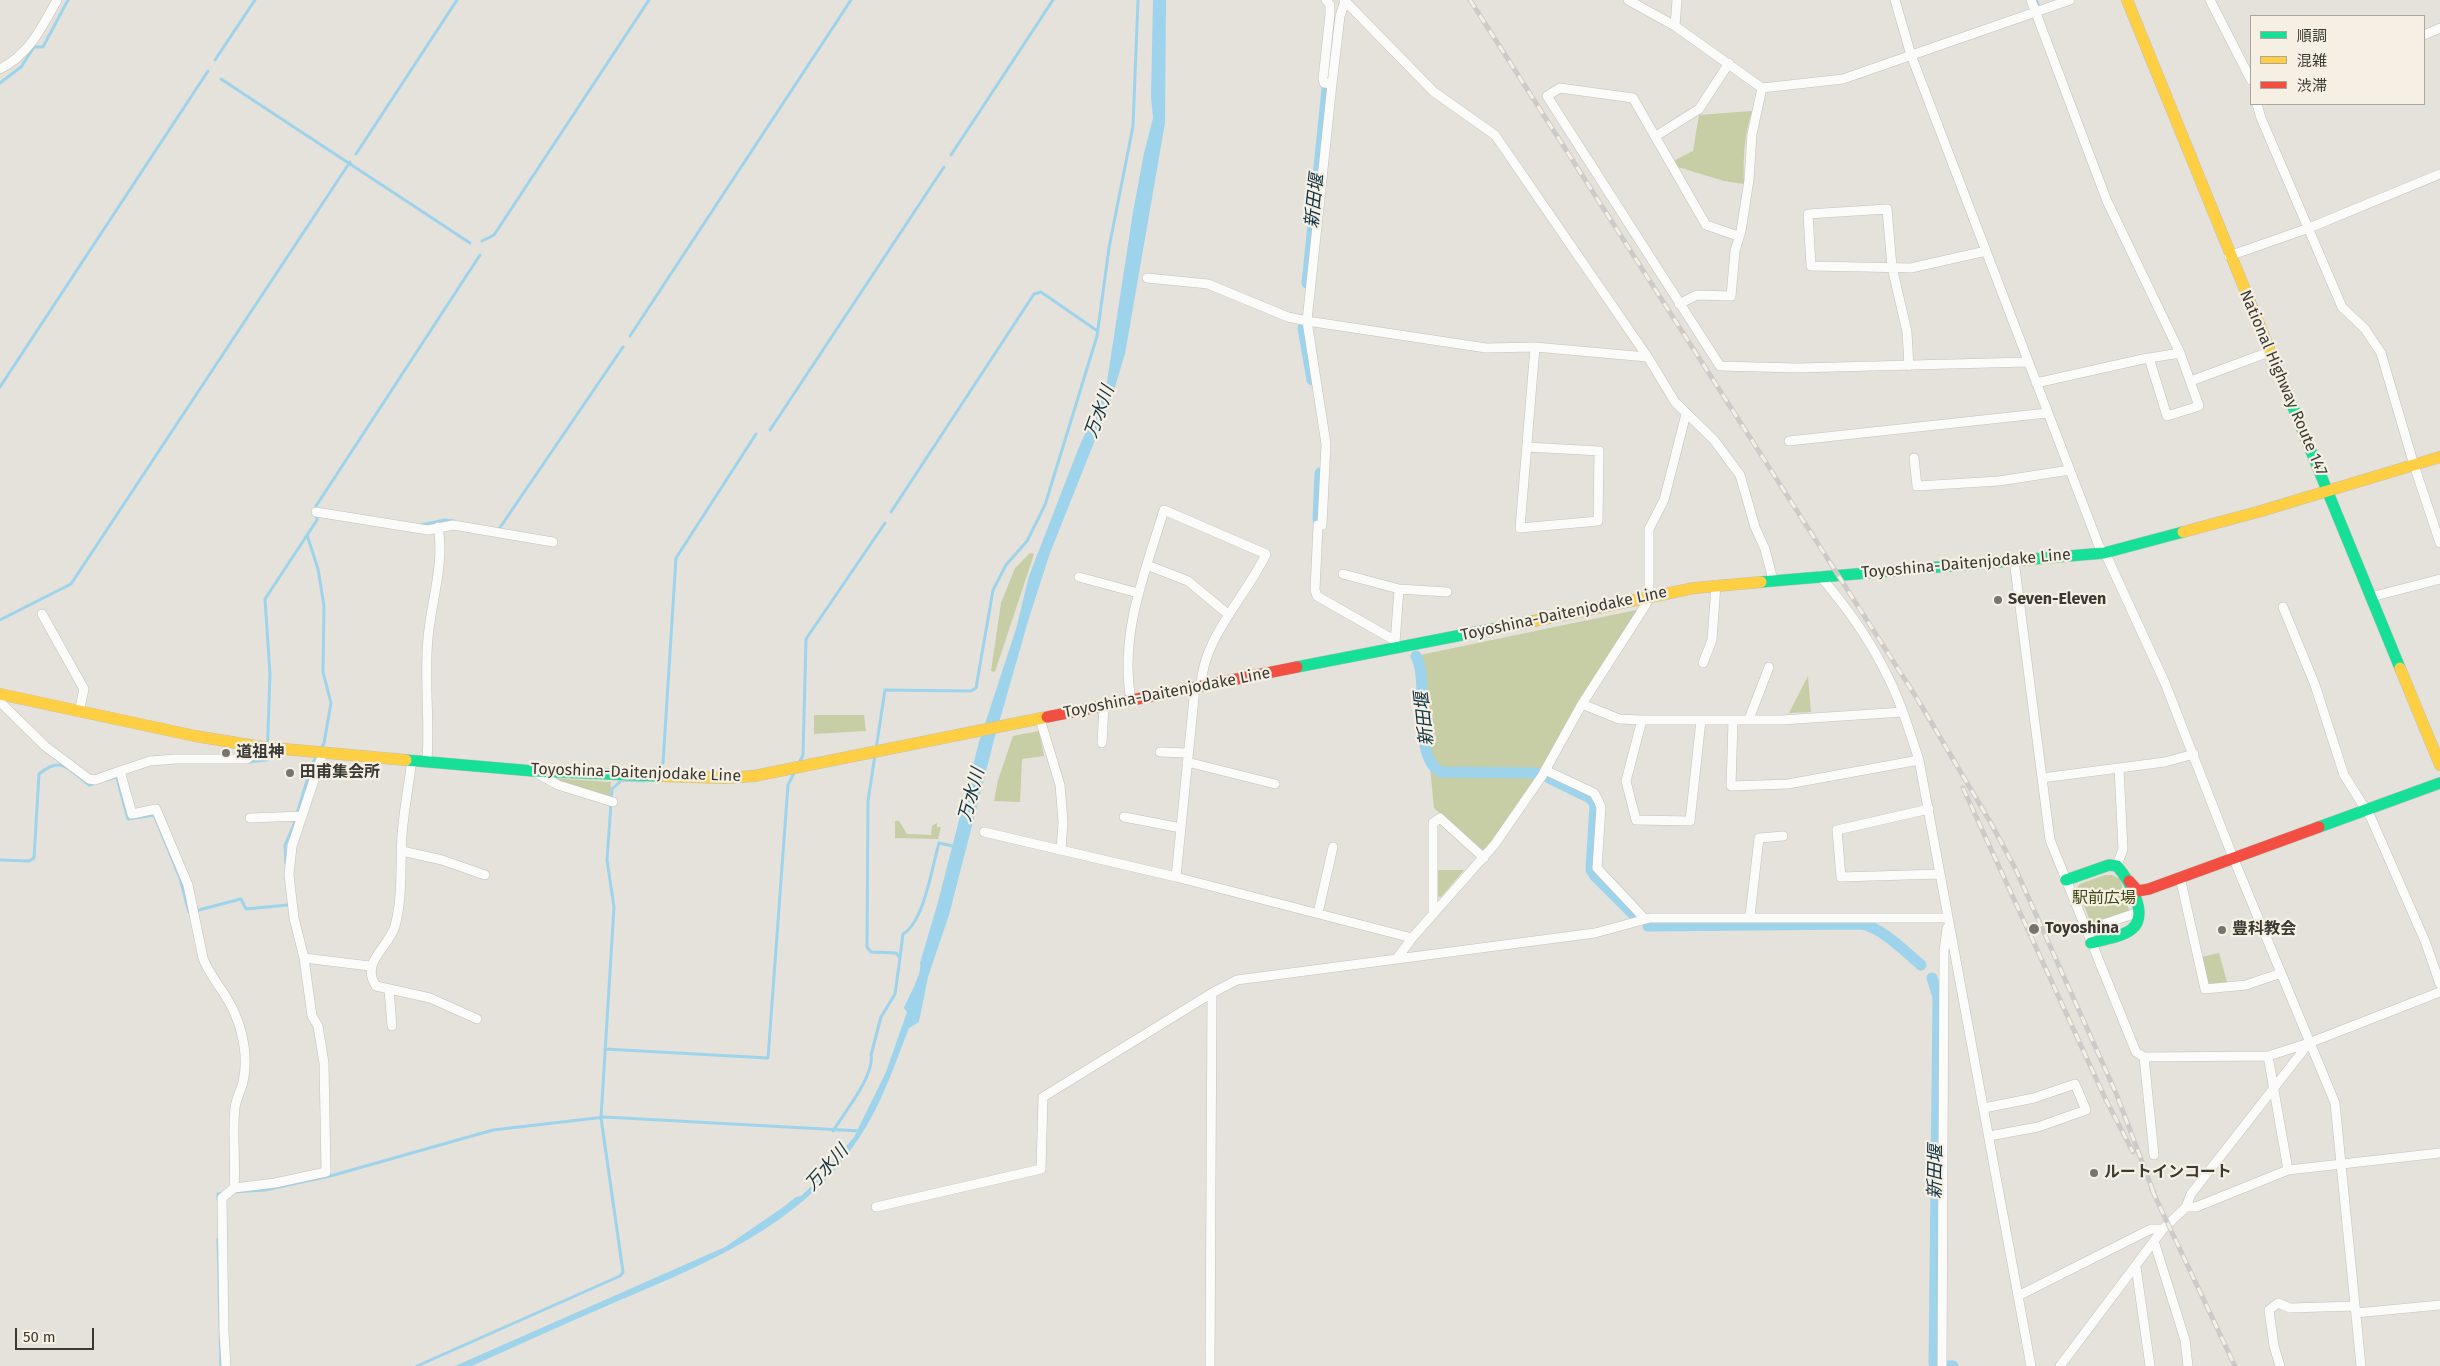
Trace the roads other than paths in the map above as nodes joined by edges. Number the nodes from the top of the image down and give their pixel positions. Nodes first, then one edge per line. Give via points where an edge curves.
1 (57, 0) edge
2 (1326, 0) edge
3 (1628, 0) edge
4 (1677, 0) edge
5 (1895, 0) edge
6 (2031, 0) edge
7 (2070, 0) edge
8 (2127, 0) edge
9 (2210, 0) edge
10 (1344, 1) edge
11 (2036, 13) junction
12 (1330, 14) junction
13 (1340, 16) junction
14 (1675, 26) junction
15 (2440, 28) edge
16 (2425, 35) edge
17 (1911, 56) junction
18 (1729, 63) junction
19 (0, 69) edge
20 (2250, 78) edge
21 (1332, 84) junction
22 (1762, 88) junction
23 (2258, 105) edge
24 (1656, 136) junction
25 (2440, 174) edge
26 (2309, 228) junction
27 (1738, 236) junction
28 (1986, 251) junction
29 (2230, 256) junction
30 (1892, 267) junction
31 (1147, 278) dead end
32 (1680, 304) junction
33 (1307, 321) junction
34 (1535, 347) junction
35 (2180, 352) junction
36 (2269, 352) junction
37 (1647, 357) junction
38 (2149, 358) junction
39 (2028, 362) junction
40 (1909, 366) junction
41 (2191, 381) junction
42 (2036, 383) junction
43 (2047, 413) junction
44 (1686, 414) junction
45 (1789, 441) dead end
46 (1527, 447) junction
47 (1914, 458) dead end
48 (2440, 458) edge
49 (2414, 465) junction
50 (2070, 470) junction
51 (2329, 490) junction
52 (316, 512) dead end
53 (438, 528) junction
54 (553, 542) dead end
55 (2440, 543) edge
56 (2104, 553) junction
57 (2014, 560) junction
58 (1147, 565) junction
59 (1343, 574) dead end
60 (1079, 576) dead end
61 (1820, 576) junction
62 (2440, 579) edge
63 (1773, 580) junction
64 (1716, 585) junction
65 (1399, 589) junction
66 (1447, 592) dead end
67 (1138, 593) junction
68 (2371, 597) junction
69 (1649, 598) junction
70 (2283, 607) dead end
71 (42, 614) dead end
72 (1229, 615) junction
73 (1395, 644) junction
74 (1703, 663) dead end
75 (1769, 667) dead end
76 (1198, 687) junction
77 (0, 694) edge
78 (1131, 701) junction
79 (0, 702) edge
80 (1582, 704) junction
81 (1104, 706) junction
82 (79, 712) junction
83 (1903, 712) junction
84 (1040, 719) junction
85 (1749, 719) junction
86 (1642, 720) junction
87 (1702, 720) junction
88 (1733, 721) junction
89 (1102, 743) dead end
90 (262, 747) junction
91 (323, 752) junction
92 (1160, 752) dead end
93 (2194, 754) junction
94 (1188, 758) junction
95 (412, 759) junction
96 (427, 760) junction
97 (1919, 760) junction
98 (2440, 765) edge
99 (2119, 768) junction
100 (120, 770) junction
101 (1546, 770) junction
102 (533, 771) junction
103 (2042, 778) junction
104 (2440, 783) edge
105 (1275, 784) dead end
106 (614, 802) dead end
107 (1928, 810) junction
108 (2367, 810) junction
109 (302, 816) junction
110 (1124, 817) dead end
111 (250, 818) dead end
112 (1181, 828) junction
113 (984, 832) dead end
114 (1783, 836) dead end
115 (1333, 847) dead end
116 (1062, 850) junction
117 (402, 851) junction
118 (1484, 858) junction
119 (2234, 858) junction
120 (2117, 866) junction
121 (1940, 874) junction
122 (485, 875) dead end
123 (1176, 877) junction
124 (2180, 877) junction
125 (2066, 880) junction
126 (2129, 881) junction
127 (2149, 889) junction
128 (2139, 912) junction
129 (1318, 913) junction
130 (1433, 914) junction
131 (1750, 916) junction
132 (1644, 918) junction
133 (1948, 918) junction
134 (2086, 930) junction
135 (1412, 938) junction
136 (2091, 943) junction
137 (304, 958) junction
138 (1398, 958) junction
139 (370, 966) junction
140 (2281, 973) junction
141 (2440, 984) edge
142 (389, 989) junction
143 (2440, 992) edge
144 (1212, 993) junction
145 (477, 1019) dead end
146 (392, 1026) dead end
147 (2309, 1042) junction
148 (2268, 1056) junction
149 (2144, 1057) junction
150 (2275, 1085) junction
151 (1984, 1108) junction
152 (1989, 1136) junction
153 (2440, 1153) edge
154 (2154, 1155) dead end
155 (2342, 1164) junction
156 (2288, 1170) junction
157 (234, 1188) junction
158 (876, 1207) dead end
159 (2186, 1207) junction
160 (2162, 1229) junction
161 (2154, 1242) junction
162 (2136, 1267) junction
163 (2020, 1295) junction
164 (2440, 1305) edge
165 (2355, 1309) junction
166 (226, 1366) edge
167 (1210, 1366) edge
168 (1942, 1366) edge
169 (2031, 1366) edge
170 (2060, 1366) edge
171 (2150, 1366) edge
172 (2188, 1366) edge
173 (2280, 1366) edge
174 (2360, 1366) edge

1 - 19 street via 32,44 8,66
2 - 12 street
3 - 14 street
4 - 14 street
5 - 17 street
6 - 11 street
7 - 11 street
8 - 29 main road, National Highway Route 147
9 - 20 street
10 - 13 street
10 - 37 street via 1434,92 1495,135
11 - 17 street
11 - 35 street via 2107,201
12 - 13 street
12 - 21 street via 1323,79 1324,83
13 - 21 street
14 - 18 street
15 - 16 street
17 - 22 street via 1843,79
17 - 28 street
18 - 22 street
18 - 24 street via 1699,109
21 - 33 street
22 - 27 street via 1752,134 1750,180
23 - 26 street
24 - 27 street via 1706,225
24 - 32 street via 1633,98 1560,88 1547,96
25 - 26 street
26 - 29 street
26 - 49 street via 2342,307 2365,329 2381,353
27 - 32 street via 1731,296 1697,295
28 - 30 street via 1911,268
28 - 39 street
29 - 36 main road, National Highway Route 147
30 - 30 street via 1811,266 1808,214 1887,209
30 - 40 street via 1907,332
31 - 33 street via 1208,284 1281,314
32 - 40 street via 1720,366
33 - 34 street via 1486,348
33 - 73 street via 1326,444 1322,525 1318,525 1314,590 1317,596
34 - 37 street
34 - 46 street
35 - 38 street
35 - 41 street
36 - 41 street
36 - 51 main road, National Highway Route 147
37 - 44 street
38 - 41 street via 2167,416 2199,406
38 - 42 street
39 - 40 street
39 - 42 street
42 - 43 street
43 - 45 street
43 - 50 street
44 - 63 street via 1714,440 1740,475 1755,527 1766,549
44 - 69 street via 1664,500 1649,529
46 - 46 street via 1599,451 1598,521 1520,528
47 - 50 street via 1917,486 1999,481
48 - 49 main road, Toyoshina-Daitenjodake Line
49 - 51 main road, Toyoshina-Daitenjodake Line
49 - 55 street
50 - 56 street
51 - 56 main road, Toyoshina-Daitenjodake Line
51 - 68 main road, National Highway Route 147
52 - 53 street via 428,530
53 - 54 street via 453,525
53 - 96 street via 438,567 428,638
56 - 57 main road, Toyoshina-Daitenjodake Line
56 - 93 street
57 - 61 main road, Toyoshina-Daitenjodake Line
57 - 103 street
58 - 67 street
58 - 72 street via 1188,580
58 - 72 street via 1164,510 1266,554
59 - 65 street
60 - 67 street
61 - 63 main road, Toyoshina-Daitenjodake Line
61 - 83 street via 1854,620 1886,671
62 - 68 street
63 - 64 main road, Toyoshina-Daitenjodake Line
64 - 69 main road, Toyoshina-Daitenjodake Line
64 - 74 street via 1712,640
65 - 66 street
65 - 73 street
67 - 78 street via 1131,619 1128,676
68 - 98 main road, National Highway Route 147
69 - 73 main road, Toyoshina-Daitenjodake Line
69 - 80 street
70 - 108 street via 2315,685 2344,775
71 - 82 street via 84,688
72 - 76 street via 1201,671
73 - 76 main road, Toyoshina-Daitenjodake Line
75 - 85 street
76 - 78 main road, Toyoshina-Daitenjodake Line
76 - 94 street
77 - 82 main road, Toyoshina-Daitenjodake Line
78 - 81 main road, Toyoshina-Daitenjodake Line
79 - 100 street via 45,746 89,780
80 - 86 street via 1619,719
80 - 101 street
81 - 84 main road, Toyoshina-Daitenjodake Line
81 - 89 street
82 - 90 main road, Toyoshina-Daitenjodake Line
83 - 85 street
83 - 97 street
84 - 102 main road, Toyoshina-Daitenjodake Line via 754,776 726,778
84 - 116 street via 1060,785
85 - 88 street
86 - 87 street
86 - 87 street via 1626,781 1636,820 1690,822
87 - 88 street
88 - 97 street via 1731,786 1788,784
90 - 91 main road, Toyoshina-Daitenjodake Line
90 - 100 street via 247,758 176,758 150,761
91 - 95 main road, Toyoshina-Daitenjodake Line
91 - 109 street
92 - 94 street
93 - 99 street via 2165,762
93 - 119 street
94 - 105 street
94 - 112 street
95 - 96 main road, Toyoshina-Daitenjodake Line
95 - 117 street
96 - 102 main road, Toyoshina-Daitenjodake Line
97 - 107 street
99 - 103 street
99 - 120 street via 2123,849
100 - 157 street via 132,814 156,809 160,813 188,885 206,967 223,988 242,1036 245,1064 235,1106
101 - 118 street
101 - 132 street via 1594,794 1601,807 1596,868
102 - 106 street via 558,784
103 - 125 street via 2050,840
104 - 108 main road
107 - 121 street
107 - 121 street via 1837,830 1841,877
108 - 119 main road
108 - 141 street via 2425,941
109 - 111 street
109 - 137 street via 292,846 289,875 294,918
110 - 112 street
112 - 123 street
113 - 116 street
114 - 131 street via 1759,838
115 - 129 street
116 - 123 street
117 - 122 street
117 - 139 street via 401,886 394,927
118 - 130 street
118 - 130 street via 1440,818 1433,823
119 - 124 main road
119 - 140 street
120 - 125 main road via 2109,865
120 - 126 main road
121 - 133 street
123 - 129 street
124 - 127 main road
124 - 140 street via 2205,989 2246,985
125 - 134 street
126 - 127 main road via 2138,891
126 - 128 main road
127 - 128 main road via 2140,898
128 - 134 street
128 - 136 main road via 2138,922 2133,928
129 - 135 street
130 - 135 street
131 - 132 street
131 - 133 street
132 - 138 street via 1595,933
133 - 151 street
133 - 168 street via 1944,951
134 - 136 street
135 - 138 street
136 - 149 street via 2136,1052
137 - 139 street
137 - 157 street via 312,1016 318,1026 324,1063 326,1172
138 - 144 street via 1237,980
139 - 142 street via 376,986
140 - 147 street
142 - 145 street via 430,998
142 - 146 street
143 - 147 street
144 - 158 street via 1043,1097 1041,1169
144 - 167 street
147 - 148 street
147 - 150 street
147 - 155 street via 2335,1103
148 - 149 street
148 - 150 street
149 - 154 street
150 - 156 street
150 - 159 street via 2191,1194
151 - 152 street
151 - 152 street via 2034,1098 2075,1084 2086,1110 2038,1127
152 - 163 street
153 - 155 street
155 - 156 street
155 - 165 street
156 - 159 street via 2196,1207
157 - 166 street via 222,1198
159 - 160 street
160 - 161 street
160 - 163 street via 2151,1229
161 - 162 street
161 - 172 street via 2185,1340
162 - 170 street
162 - 171 street
163 - 169 street
164 - 165 street
165 - 173 street via 2290,1308 2278,1303 2269,1310
165 - 174 street

